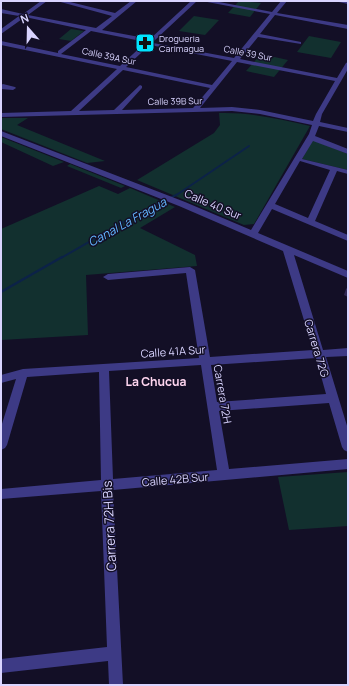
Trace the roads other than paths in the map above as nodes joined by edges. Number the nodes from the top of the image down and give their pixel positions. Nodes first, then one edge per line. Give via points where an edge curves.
1 (44, 1) edge
2 (60, 1) edge
3 (134, 1) edge
4 (194, 1) edge
5 (205, 1) edge
6 (284, 1) edge
7 (341, 1) edge
8 (348, 2) edge
9 (1, 11) edge
10 (274, 14) junction
11 (116, 15) junction
12 (24, 16) junction
13 (348, 27) edge
14 (90, 29) junction
15 (98, 30) junction
16 (1, 32) edge
17 (257, 35) junction
18 (153, 42) junction
19 (1, 43) edge
20 (299, 43) dead end
21 (60, 52) dead end
22 (236, 60) junction
23 (348, 64) edge
24 (122, 68) junction
25 (339, 79) junction
26 (348, 80) edge
27 (2, 86) edge
28 (140, 87) dead end
29 (214, 87) junction
30 (13, 88) dead end
31 (195, 110) junction
32 (116, 112) junction
33 (73, 113) junction
34 (1, 115) edge
35 (317, 124) junction
36 (348, 130) edge
37 (1, 133) edge
38 (310, 137) junction
39 (348, 152) edge
40 (304, 161) dead end
41 (334, 169) junction
42 (348, 172) edge
43 (271, 205) junction
44 (310, 222) junction
45 (253, 234) junction
46 (347, 234) edge
47 (287, 248) junction
48 (348, 275) edge
49 (108, 277) dead end
50 (348, 352) edge
51 (319, 354) junction
52 (205, 362) junction
53 (104, 368) junction
54 (23, 373) junction
55 (1, 378) edge
56 (333, 398) junction
57 (213, 407) junction
58 (1, 445) edge
59 (348, 447) edge
60 (348, 464) edge
61 (224, 475) junction
62 (107, 485) junction
63 (1, 494) edge
64 (115, 654) junction
65 (1, 666) edge
66 (116, 685) edge

1 - 12 street
2 - 11 street
3 - 11 street
4 - 18 street
5 - 10 street
6 - 10 street
7 - 8 street
9 - 12 street, Calle 39 Sur
10 - 13 street
10 - 17 street
11 - 15 street
12 - 14 street, Calle 39 Sur
12 - 16 street
14 - 15 street, Calle 39 Sur
14 - 21 street
15 - 18 street, Calle 39 Sur
17 - 20 street
17 - 22 street
18 - 22 street, Calle 39 Sur
18 - 24 street
19 - 24 street, Calle 39A Sur
22 - 25 street, Calle 39 Sur
22 - 29 street
23 - 25 street
24 - 29 street, Calle 39A Sur
24 - 33 street
25 - 26 street, Calle 39 Sur
25 - 35 street via 318,114
27 - 30 street
28 - 32 street
29 - 31 street
31 - 32 street, Calle 39B Sur
31 - 35 street, Calle 39B Sur via 251,111
32 - 33 street, Calle 39B Sur
33 - 34 street, Calle 39B Sur
35 - 36 street, Calle 39B Sur
35 - 38 street
37 - 45 street, Calle 40 Sur
38 - 39 street
38 - 43 street
40 - 41 street
41 - 42 street
41 - 44 street
43 - 44 street
43 - 45 street
44 - 46 street
45 - 47 street, Calle 40 Sur
47 - 48 street, Calle 40 Sur
47 - 51 street, Carrera 72G
49 - 52 street, Carrera 72H via 190,270
50 - 51 street, Calle 41A Sur
51 - 52 street, Calle 41A Sur
51 - 56 street, Carrera 72G
52 - 53 street, Calle 41A Sur
52 - 57 street, Carrera 72H
53 - 54 street, Calle 41A Sur
53 - 62 street, Carrera 72H Bis
54 - 55 street, Calle 41A Sur
54 - 58 street
56 - 57 street
56 - 59 street, Carrera 72G
57 - 61 street, Carrera 72H
60 - 61 street, Calle 42B Sur
61 - 62 street, Calle 42B Sur
62 - 63 street, Calle 42B Sur
62 - 64 street, Carrera 72H Bis
64 - 65 street
64 - 66 street, Carrera 72H Bis

